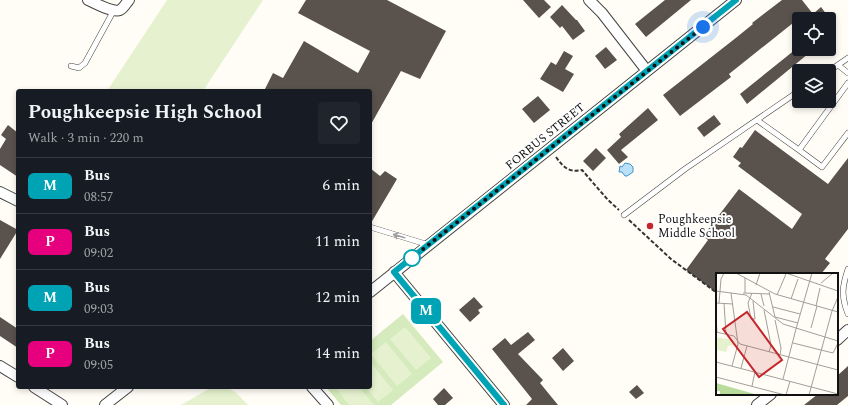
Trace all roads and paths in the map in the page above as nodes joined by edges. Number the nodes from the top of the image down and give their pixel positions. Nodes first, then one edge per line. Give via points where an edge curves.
1 (88, 0) edge
2 (129, 0) edge
3 (588, 0) edge
4 (736, 0) edge
5 (110, 9) junction
6 (848, 58) edge
7 (838, 65) joint
8 (71, 66) dead end
9 (647, 71) junction
10 (848, 73) edge
11 (848, 83) edge
12 (792, 96) edge
13 (758, 120) junction
14 (848, 134) edge
15 (799, 150) junction
16 (0, 192) edge
17 (16, 200) edge
18 (624, 215) dead end
19 (372, 228) edge
20 (429, 245) junction
21 (848, 269) edge
22 (394, 272) junction
23 (372, 290) edge
24 (848, 314) edge
25 (848, 330) edge
26 (838, 339) edge
27 (0, 366) edge
28 (16, 376) edge
29 (37, 389) edge
30 (125, 389) edge
31 (314, 389) edge
32 (770, 395) edge
33 (762, 404) edge
34 (62, 405) edge
35 (105, 405) edge
36 (328, 405) edge
37 (504, 405) edge

1 - 5 street
2 - 5 street via 122,9
3 - 9 street via 602,12
4 - 9 street, FORBUS STREET
5 - 8 lane via 85,63 79,68
6 - 7 lane
7 - 10 lane
9 - 20 street, FORBUS STREET
11 - 15 lane
12 - 13 lane
13 - 15 lane
13 - 18 lane via 685,169
14 - 15 lane via 822,167
16 - 17 street
20 -> 19 lane
20 - 22 street, FORBUS STREET
21 - 24 lane via 843,283 843,302
22 - 23 street, FORBUS STREET
22 - 37 street
25 - 26 street
27 - 28 street
29 - 34 street
30 - 35 street
31 - 36 street
32 - 33 street

